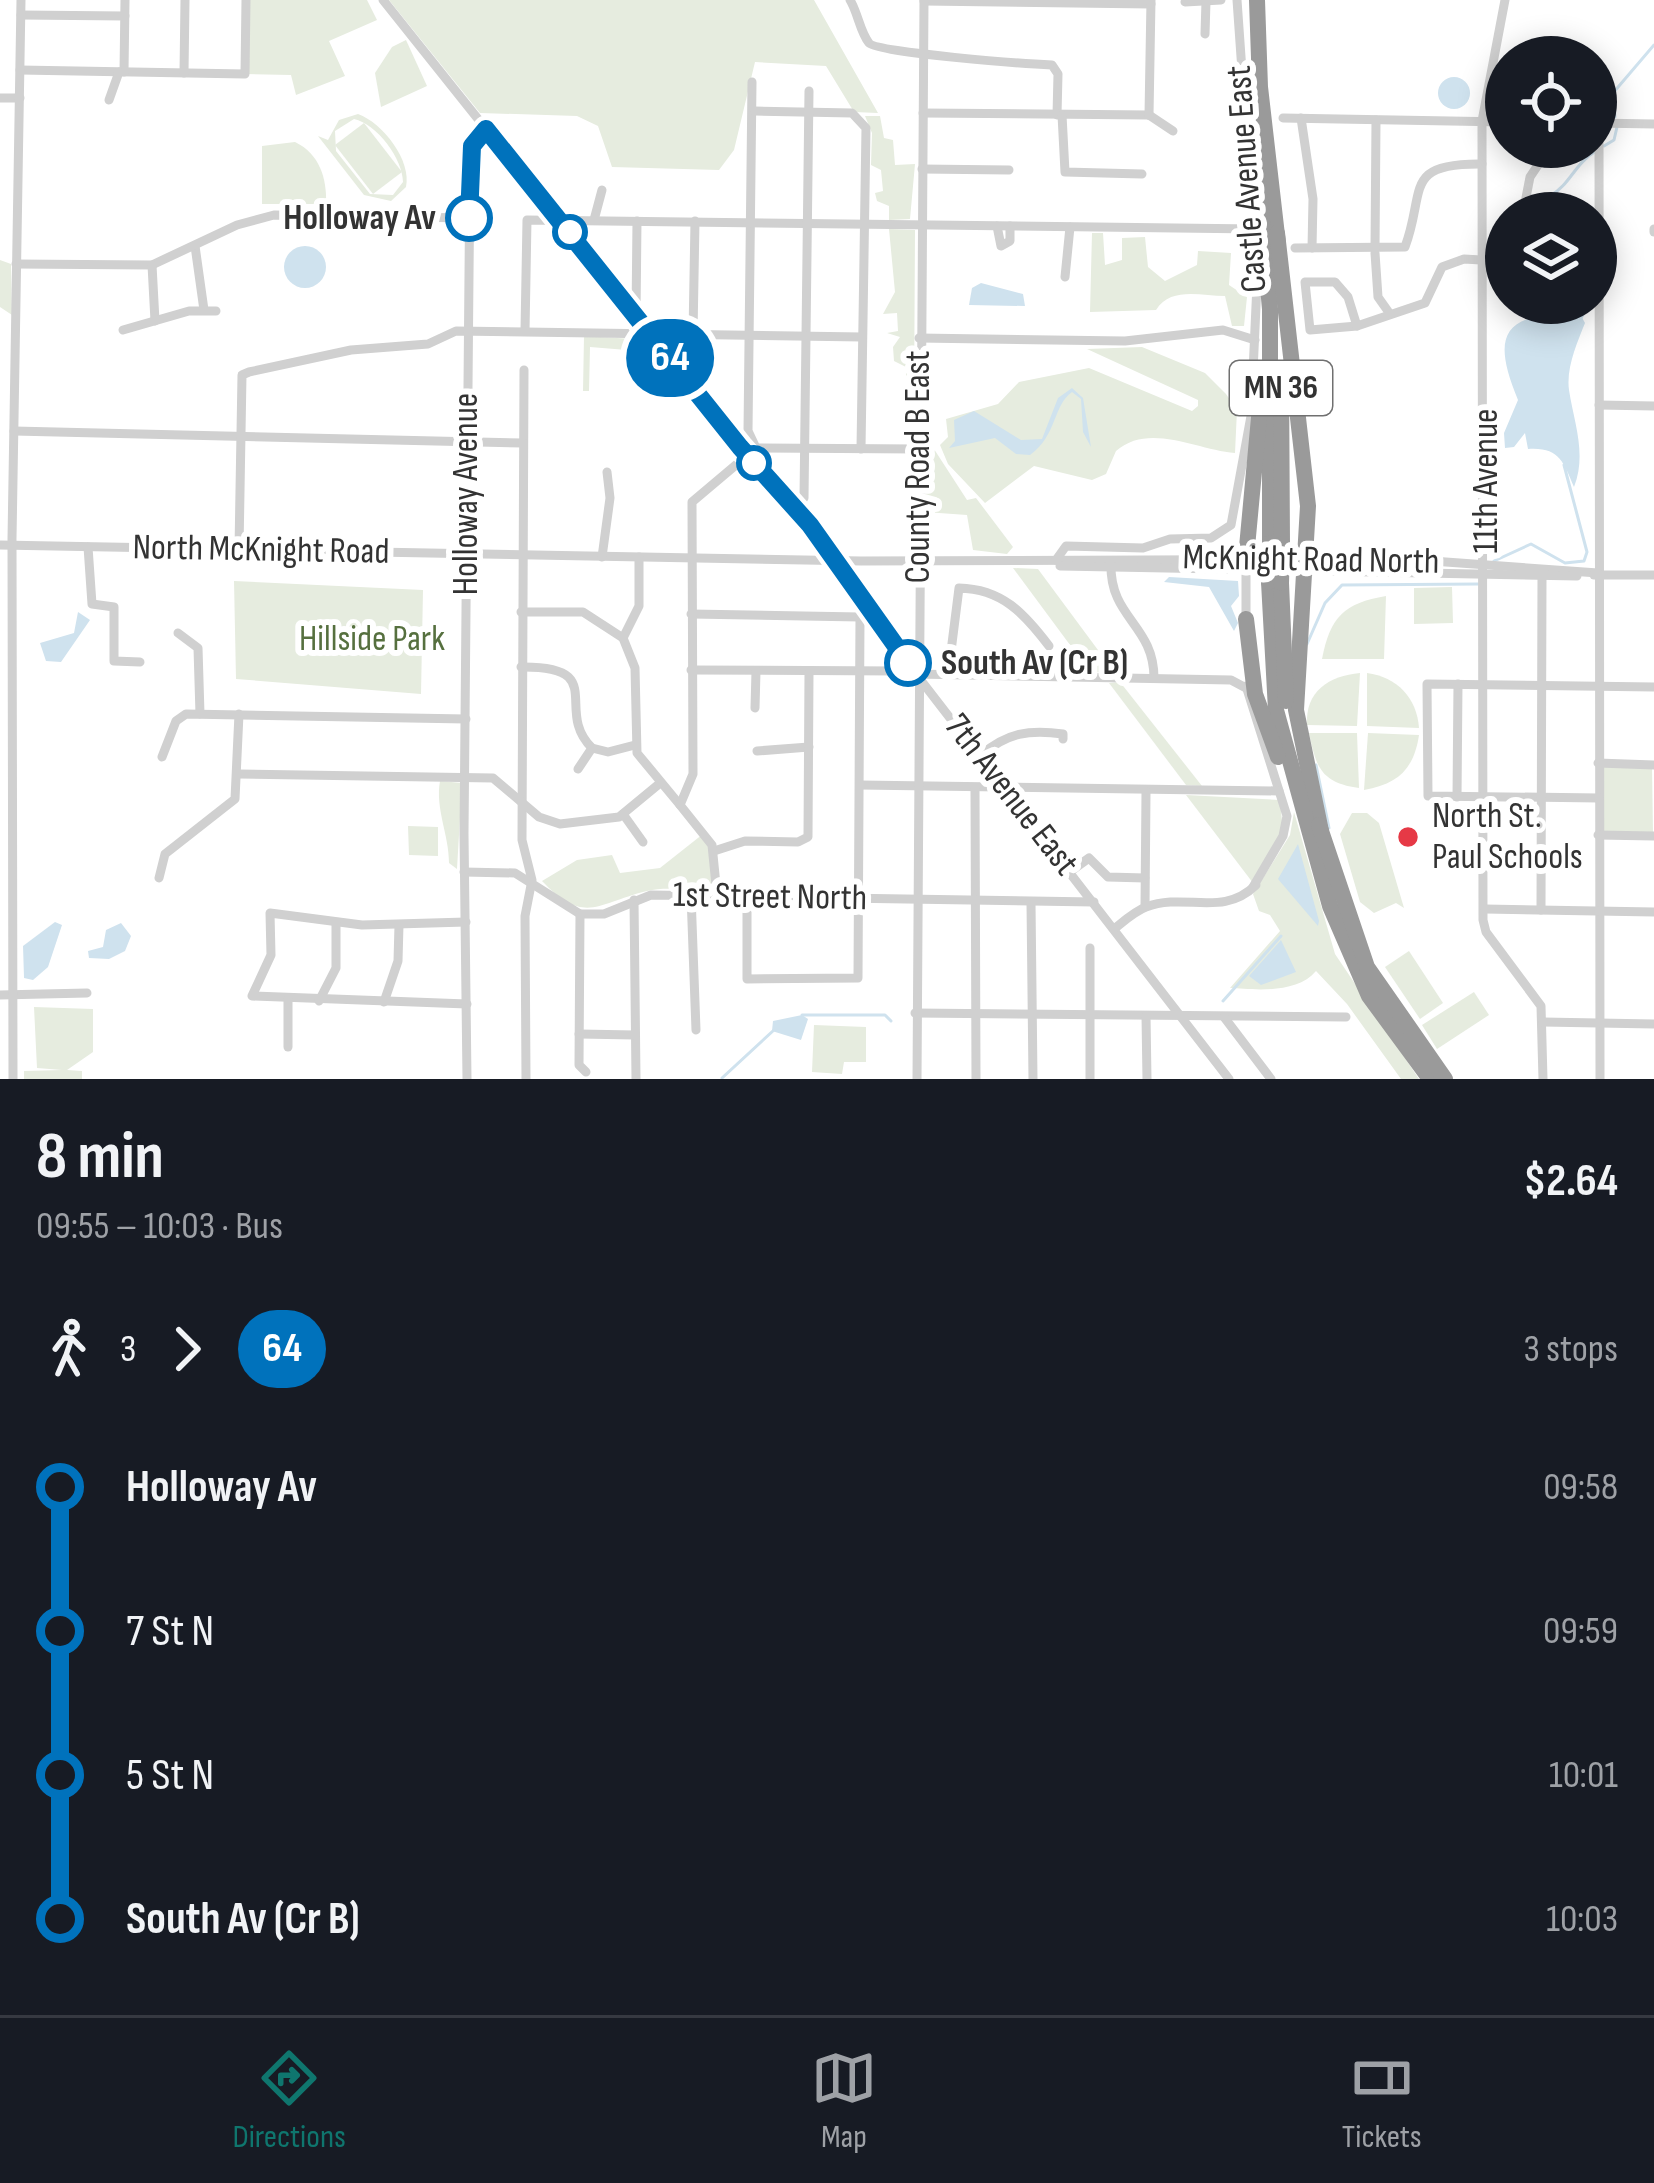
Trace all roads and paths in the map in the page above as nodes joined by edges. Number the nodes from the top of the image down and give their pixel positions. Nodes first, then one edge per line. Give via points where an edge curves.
1 (21, 0) edge
2 (125, 0) edge
3 (185, 0) edge
4 (246, 0) edge
5 (383, 0) edge
6 (850, 0) edge
7 (924, 0) edge
8 (1221, 0) edge
9 (1237, 0) edge
10 (1254, 0) edge
11 (1502, 0) edge
12 (979, 1) edge
13 (1151, 2) edge
14 (1185, 2) edge
15 (1206, 2) edge
16 (21, 15) junction
17 (125, 16) junction
18 (1205, 34) dead end
19 (924, 51) junction
20 (20, 70) junction
21 (122, 72) junction
22 (184, 73) junction
23 (752, 82) dead end
24 (809, 91) dead end
25 (0, 98) edge
26 (20, 98) junction
27 (110, 100) dead end
28 (755, 111) junction
29 (809, 112) junction
30 (923, 113) junction
31 (1059, 115) junction
32 (1149, 115) junction
33 (1283, 118) dead end
34 (1301, 118) junction
35 (1376, 120) junction
36 (1482, 121) junction
37 (1485, 121) edge
38 (1617, 123) edge
39 (1654, 124) edge
40 (486, 129) junction
41 (1173, 130) dead end
42 (1483, 164) junction
43 (1598, 168) edge
44 (922, 169) junction
45 (1009, 170) dead end
46 (1142, 174) dead end
47 (602, 190) dead end
48 (469, 218) junction
49 (561, 220) junction
50 (594, 220) junction
51 (637, 221) junction
52 (695, 221) junction
53 (751, 222) junction
54 (808, 224) junction
55 (863, 224) junction
56 (920, 225) junction
57 (1070, 227) junction
58 (1266, 232) junction
59 (195, 246) junction
60 (1295, 248) dead end
61 (1312, 248) junction
62 (1375, 251) junction
63 (1481, 260) junction
64 (16, 264) junction
65 (152, 265) junction
66 (1064, 277) dead end
67 (1390, 314) junction
68 (636, 315) junction
69 (0, 319) edge
70 (16, 320) junction
71 (154, 321) junction
72 (1358, 326) junction
73 (123, 330) dead end
74 (468, 330) junction
75 (525, 331) junction
76 (650, 333) junction
77 (693, 334) junction
78 (750, 335) junction
79 (806, 336) junction
80 (862, 337) junction
81 (919, 338) junction
82 (1255, 340) junction
83 (524, 370) dead end
84 (1599, 405) junction
85 (1654, 406) edge
86 (14, 431) junction
87 (240, 437) junction
88 (466, 442) junction
89 (524, 443) junction
90 (805, 448) junction
91 (861, 448) junction
92 (918, 449) junction
93 (752, 452) junction
94 (607, 472) dead end
95 (796, 508) junction
96 (818, 537) junction
97 (1155, 544) junction
98 (6, 545) edge
99 (88, 547) junction
100 (238, 549) junction
101 (465, 555) junction
102 (521, 556) junction
103 (602, 557) junction
104 (644, 557) junction
105 (691, 557) junction
106 (1111, 558) junction
107 (1165, 558) junction
108 (810, 560) junction
109 (831, 560) junction
110 (1056, 560) joint
111 (857, 561) junction
112 (917, 561) junction
113 (1024, 562) junction
114 (1246, 564) junction
115 (1308, 565) junction
116 (1485, 569) junction
117 (1598, 573) junction
118 (1542, 575) junction
119 (1654, 575) edge
120 (847, 582) junction
121 (521, 612) junction
122 (691, 614) junction
123 (864, 614) junction
124 (1246, 619) junction
125 (6, 633) edge
126 (178, 633) dead end
127 (623, 638) junction
128 (1049, 646) dead end
129 (1244, 659) junction
130 (140, 662) dead end
131 (521, 668) junction
132 (691, 670) junction
133 (756, 671) junction
134 (898, 671) dead end
135 (809, 673) junction
136 (860, 673) junction
137 (916, 674) junction
138 (948, 675) junction
139 (1154, 678) junction
140 (1231, 680) junction
141 (1458, 684) junction
142 (1542, 684) junction
143 (1485, 685) junction
144 (1598, 687) junction
145 (1654, 687) edge
146 (1246, 688) junction
147 (755, 708) dead end
148 (6, 712) edge
149 (239, 713) junction
150 (200, 714) junction
151 (466, 719) junction
152 (1063, 739) dead end
153 (634, 745) junction
154 (809, 747) junction
155 (592, 748) junction
156 (758, 751) dead end
157 (981, 754) junction
158 (162, 757) dead end
159 (1598, 763) junction
160 (1654, 765) edge
161 (578, 770) dead end
162 (239, 774) junction
163 (466, 779) junction
164 (659, 784) junction
165 (860, 785) junction
166 (916, 788) junction
167 (975, 788) junction
168 (1007, 789) junction
169 (1146, 792) junction
170 (1281, 795) junction
171 (0, 796) edge
172 (13, 797) junction
173 (1457, 797) junction
174 (1485, 797) junction
175 (1543, 797) junction
176 (1599, 798) junction
177 (522, 800) junction
178 (680, 805) junction
179 (623, 814) junction
180 (1315, 833) junction
181 (1598, 836) junction
182 (1654, 836) edge
183 (643, 842) dead end
184 (714, 851) junction
185 (1071, 871) junction
186 (464, 872) junction
187 (159, 878) dead end
188 (1145, 878) junction
189 (532, 880) junction
190 (691, 895) junction
191 (717, 895) junction
192 (747, 896) junction
193 (860, 898) junction
194 (634, 900) junction
195 (916, 900) junction
196 (976, 902) junction
197 (1094, 902) junction
198 (1031, 903) junction
199 (1145, 907) junction
200 (1485, 909) junction
201 (1541, 910) junction
202 (1598, 911) junction
203 (1654, 912) edge
204 (580, 914) junction
205 (466, 922) junction
206 (336, 923) junction
207 (399, 925) junction
208 (1114, 929) junction
209 (1090, 948) dead end
210 (87, 993) dead end
211 (6, 995) edge
212 (289, 1000) junction
213 (319, 1001) junction
214 (384, 1002) junction
215 (467, 1004) junction
216 (915, 1013) junction
217 (976, 1014) junction
218 (1031, 1015) junction
219 (1090, 1015) junction
220 (1146, 1016) junction
221 (1181, 1017) junction
222 (1224, 1017) junction
223 (1341, 1018) dead end
224 (1543, 1022) junction
225 (1600, 1023) junction
226 (1654, 1024) edge
227 (696, 1030) dead end
228 (579, 1034) junction
229 (635, 1035) junction
230 (288, 1047) dead end
231 (586, 1072) dead end
232 (13, 1079) edge
233 (467, 1079) edge
234 (526, 1079) edge
235 (636, 1079) edge
236 (916, 1079) edge
237 (976, 1079) edge
238 (1033, 1079) edge
239 (1090, 1079) edge
240 (1147, 1079) edge
241 (1229, 1079) edge
242 (1270, 1079) edge
243 (1430, 1079) edge
244 (1444, 1079) edge
245 (1543, 1079) edge
246 (1600, 1079) edge

1 - 16 street
2 - 17 street
3 - 22 street
4 - 22 street via 245,74
5 - 40 street, 7th Avenue East
6 - 19 street via 873,48
7 - 12 street
7 - 19 street, County Road B East
8 - 15 street
9 - 58 street, Castle Avenue East
10 - 58 highway, MN 36 via 1252,118
11 - 36 street, 11th Avenue
12 - 13 street
13 - 32 street
14 - 15 street
15 - 18 street
16 - 17 street
16 - 20 street
17 - 21 street
19 - 30 street, County Road B East
19 - 31 street via 962,62 1055,68
20 - 21 street
20 - 26 street
21 - 22 street
21 - 27 street
23 - 28 street
24 - 29 street
25 - 26 street
26 - 64 street
28 - 29 street
28 - 53 street
29 - 54 street
29 - 55 street via 862,118
30 - 31 street
30 - 44 street, County Road B East
31 - 32 street
31 - 46 street via 1063,169
32 - 41 street
33 - 34 street
34 - 35 street
34 - 61 street
35 - 36 street
35 - 62 street
36 - 37 street
36 - 42 street, 11th Avenue
38 - 39 street
40 - 48 street, Holloway Avenue via 472,146
40 - 49 street, 7th Avenue East
42 - 62 street via 1439,166 1426,176 1405,247
42 - 63 street, 11th Avenue
43 - 84 street
44 - 45 street
44 - 56 street, County Road B East
47 - 50 street
48 - 59 street via 274,215
48 - 74 street, Holloway Avenue
49 - 50 street
49 - 68 street, 7th Avenue East
49 - 75 street via 527,220
50 - 51 street
51 - 52 street
51 - 68 street
52 - 53 street
52 - 77 street
53 - 54 street
53 - 78 street
54 - 55 street
54 - 79 street
55 - 56 street
55 - 80 street
56 - 57 street
56 - 81 street, County Road B East
57 - 58 street
57 - 66 street
58 - 82 street, Castle Avenue East
58 - 114 highway
58 - 115 highway via 1308,506
58 - 180 highway, MN 36, bridge via 1276,710
59 - 65 street
59 - 71 street via 210,310
60 - 61 street
61 - 62 street
62 - 67 street via 1378,297
63 - 67 street via 1451,261 1425,303
63 - 116 street, 11th Avenue
64 - 65 street
64 - 70 street
65 - 71 street
67 - 72 street
68 - 76 street, 7th Avenue East
69 - 70 street
70 - 86 street
71 - 73 street
72 - 72 street via 1310,330 1305,282 1336,282
74 - 75 street
74 - 87 street via 242,375
74 - 88 street, Holloway Avenue
75 - 76 street
76 - 77 street
76 - 93 street, 7th Avenue East
77 - 78 street
78 - 79 street
78 - 93 street
79 - 80 street
79 - 90 street
80 - 91 street
81 - 82 street via 1125,340 1223,330
81 - 92 street, County Road B East
82 - 97 street, Castle Avenue East via 1236,517 1211,538
83 - 89 street
84 - 85 street
84 - 117 street
86 - 87 street
86 - 98 street
87 - 88 street
87 - 100 street
88 - 89 street
88 - 101 street, Holloway Avenue
89 - 102 street
90 - 91 street
90 - 93 street
90 - 95 street via 804,498
91 - 92 street
92 - 112 street, County Road B East
93 - 95 street, 7th Avenue East
93 - 105 street via 692,502
94 - 103 street
95 - 96 street, 7th Avenue East
96 - 108 street
96 - 109 street, 7th Avenue East
97 - 106 street, Castle Avenue East
97 - 107 street
98 - 99 street, North McKnight Road
98 - 125 street
99 - 100 street, North McKnight Road
99 - 130 street via 92,604 114,607 114,661
100 - 101 street, North McKnight Road
101 - 102 street, North McKnight Road
101 - 151 street, Holloway Avenue
102 - 103 street, North McKnight Road
102 - 121 street
103 - 104 street, McKnight Road North
104 - 105 street, McKnight Road North
104 - 127 street via 639,606
105 - 108 street, McKnight Road North
105 - 122 street
106 - 107 street, McKnight Road North
106 - 110 street, Castle Avenue East via 1066,546
106 - 113 street, McKnight Road North
106 - 114 street, McKnight Road North
106 - 139 street via 1114,599 1146,635
107 - 114 street, McKnight Road North
108 - 109 street, McKnight Road North
109 - 111 street, McKnight Road North
109 - 120 street, 7th Avenue East
110 - 113 street, McKnight Road North
111 - 112 street, McKnight Road North
111 - 120 street
112 - 113 street, McKnight Road North
112 - 137 street, County Road B East
114 - 115 street, McKnight Road North
114 - 124 street
115 - 116 street, McKnight Road North
115 - 180 highway via 1294,680
116 - 117 street, McKnight Road North
116 - 118 street, McKnight Road North
116 - 143 street, 11th Avenue
117 - 118 street, McKnight Road North
117 - 119 street, McKnight Road North
117 - 144 street
118 - 142 street
120 - 123 street, 7th Avenue East
121 - 127 street via 583,612
121 - 131 street
122 - 123 street
122 - 132 street
123 - 136 street
123 - 137 street, 7th Avenue East
124 - 129 street
124 - 180 highway via 1259,710
125 - 148 street
126 - 150 street via 200,652
127 - 153 street via 635,668
128 - 138 street via 1022,610 985,588 959,588
129 - 140 street
129 - 146 street
131 - 155 street via 569,676 579,728
131 - 177 street
132 - 133 street
132 - 178 street via 693,774
133 - 135 street
133 - 147 street
134 - 136 street
135 - 136 street
135 - 154 street
136 - 165 street
137 - 138 street
137 - 157 street, 7th Avenue East
137 - 166 street, County Road B East
138 - 139 street
139 - 140 street
140 - 146 street
141 - 143 street
141 - 173 street
141 - 173 street via 1427,684 1428,796
142 - 143 street
142 - 144 street
142 - 175 street
143 - 174 street, 11th Avenue
144 - 145 street
144 - 159 street
146 - 170 street
148 - 172 street
149 - 150 street
149 - 151 street
149 - 162 street
150 - 158 street via 176,721
151 - 163 street, Holloway Avenue
152 - 157 street via 1016,733
153 - 155 street
153 - 164 street
154 - 156 street
154 - 184 street via 806,840 746,841
155 - 161 street
157 - 168 street, 7th Avenue East
159 - 160 street
159 - 176 street
162 - 163 street
162 - 187 street via 232,803 165,854
163 - 177 street via 496,779
163 - 186 street, Holloway Avenue
164 - 178 street
164 - 179 street
165 - 166 street
165 - 193 street
166 - 167 street
166 - 195 street, County Road B East
167 - 168 street
167 - 196 street
168 - 169 street
168 - 185 street, 7th Avenue East
169 - 170 street
169 - 188 street
170 - 199 street via 1289,832 1240,900
171 - 172 street
172 - 211 street
173 - 174 street
174 - 175 street
174 - 200 street, 11th Avenue
175 - 176 street
175 - 201 street
176 - 181 street
177 - 179 street via 554,824
177 - 189 street
178 - 184 street
179 - 183 street
180 - 243 highway, MN 36 via 1335,922 1357,973
180 - 244 highway, MN 36 via 1367,967
181 - 182 street
181 - 202 street
184 - 191 street
185 - 188 street via 1089,858 1108,878
185 - 197 street, 7th Avenue East
186 - 189 street
186 - 205 street, Holloway Avenue
188 - 199 street
189 - 204 street
189 - 234 street
190 - 191 street, 1st Street North
190 - 194 street, 1st Street North
190 - 227 street
191 - 192 street, 1st Street North
192 - 193 street, 1st Street North
192 - 193 street via 747,979 858,978
193 - 195 street, 1st Street North
194 - 204 street, 1st Street North via 604,914
194 - 229 street
195 - 196 street, 1st Street North
195 - 216 street, County Road B East
196 - 198 street, 1st Street North
196 - 217 street
197 - 198 street, 1st Street North
197 - 208 street, 7th Avenue East
198 - 218 street
199 - 208 street
200 - 201 street
200 - 224 street, 11th Avenue via 1484,926 1538,1000
201 - 202 street
202 - 203 street
202 - 225 street
204 - 228 street
205 - 207 street
205 - 215 street, Holloway Avenue
206 - 207 street
206 - 212 street via 270,913 270,959 252,996
206 - 213 street via 336,968
207 - 214 street
208 - 221 street, 7th Avenue East
209 - 219 street
210 - 211 street
211 - 232 street
212 - 213 street
212 - 230 street
213 - 214 street
214 - 215 street
215 - 233 street, Holloway Avenue
216 - 217 street
216 - 236 street, County Road B East
217 - 218 street
217 - 237 street
218 - 219 street
218 - 238 street
219 - 220 street
219 - 239 street
220 - 221 street
220 - 240 street
221 - 222 street
221 - 241 street, 7th Avenue East
222 - 223 street
222 - 242 street
224 - 225 street
224 - 245 street
225 - 226 street
225 - 246 street
228 - 229 street
228 - 231 street
229 - 235 street

